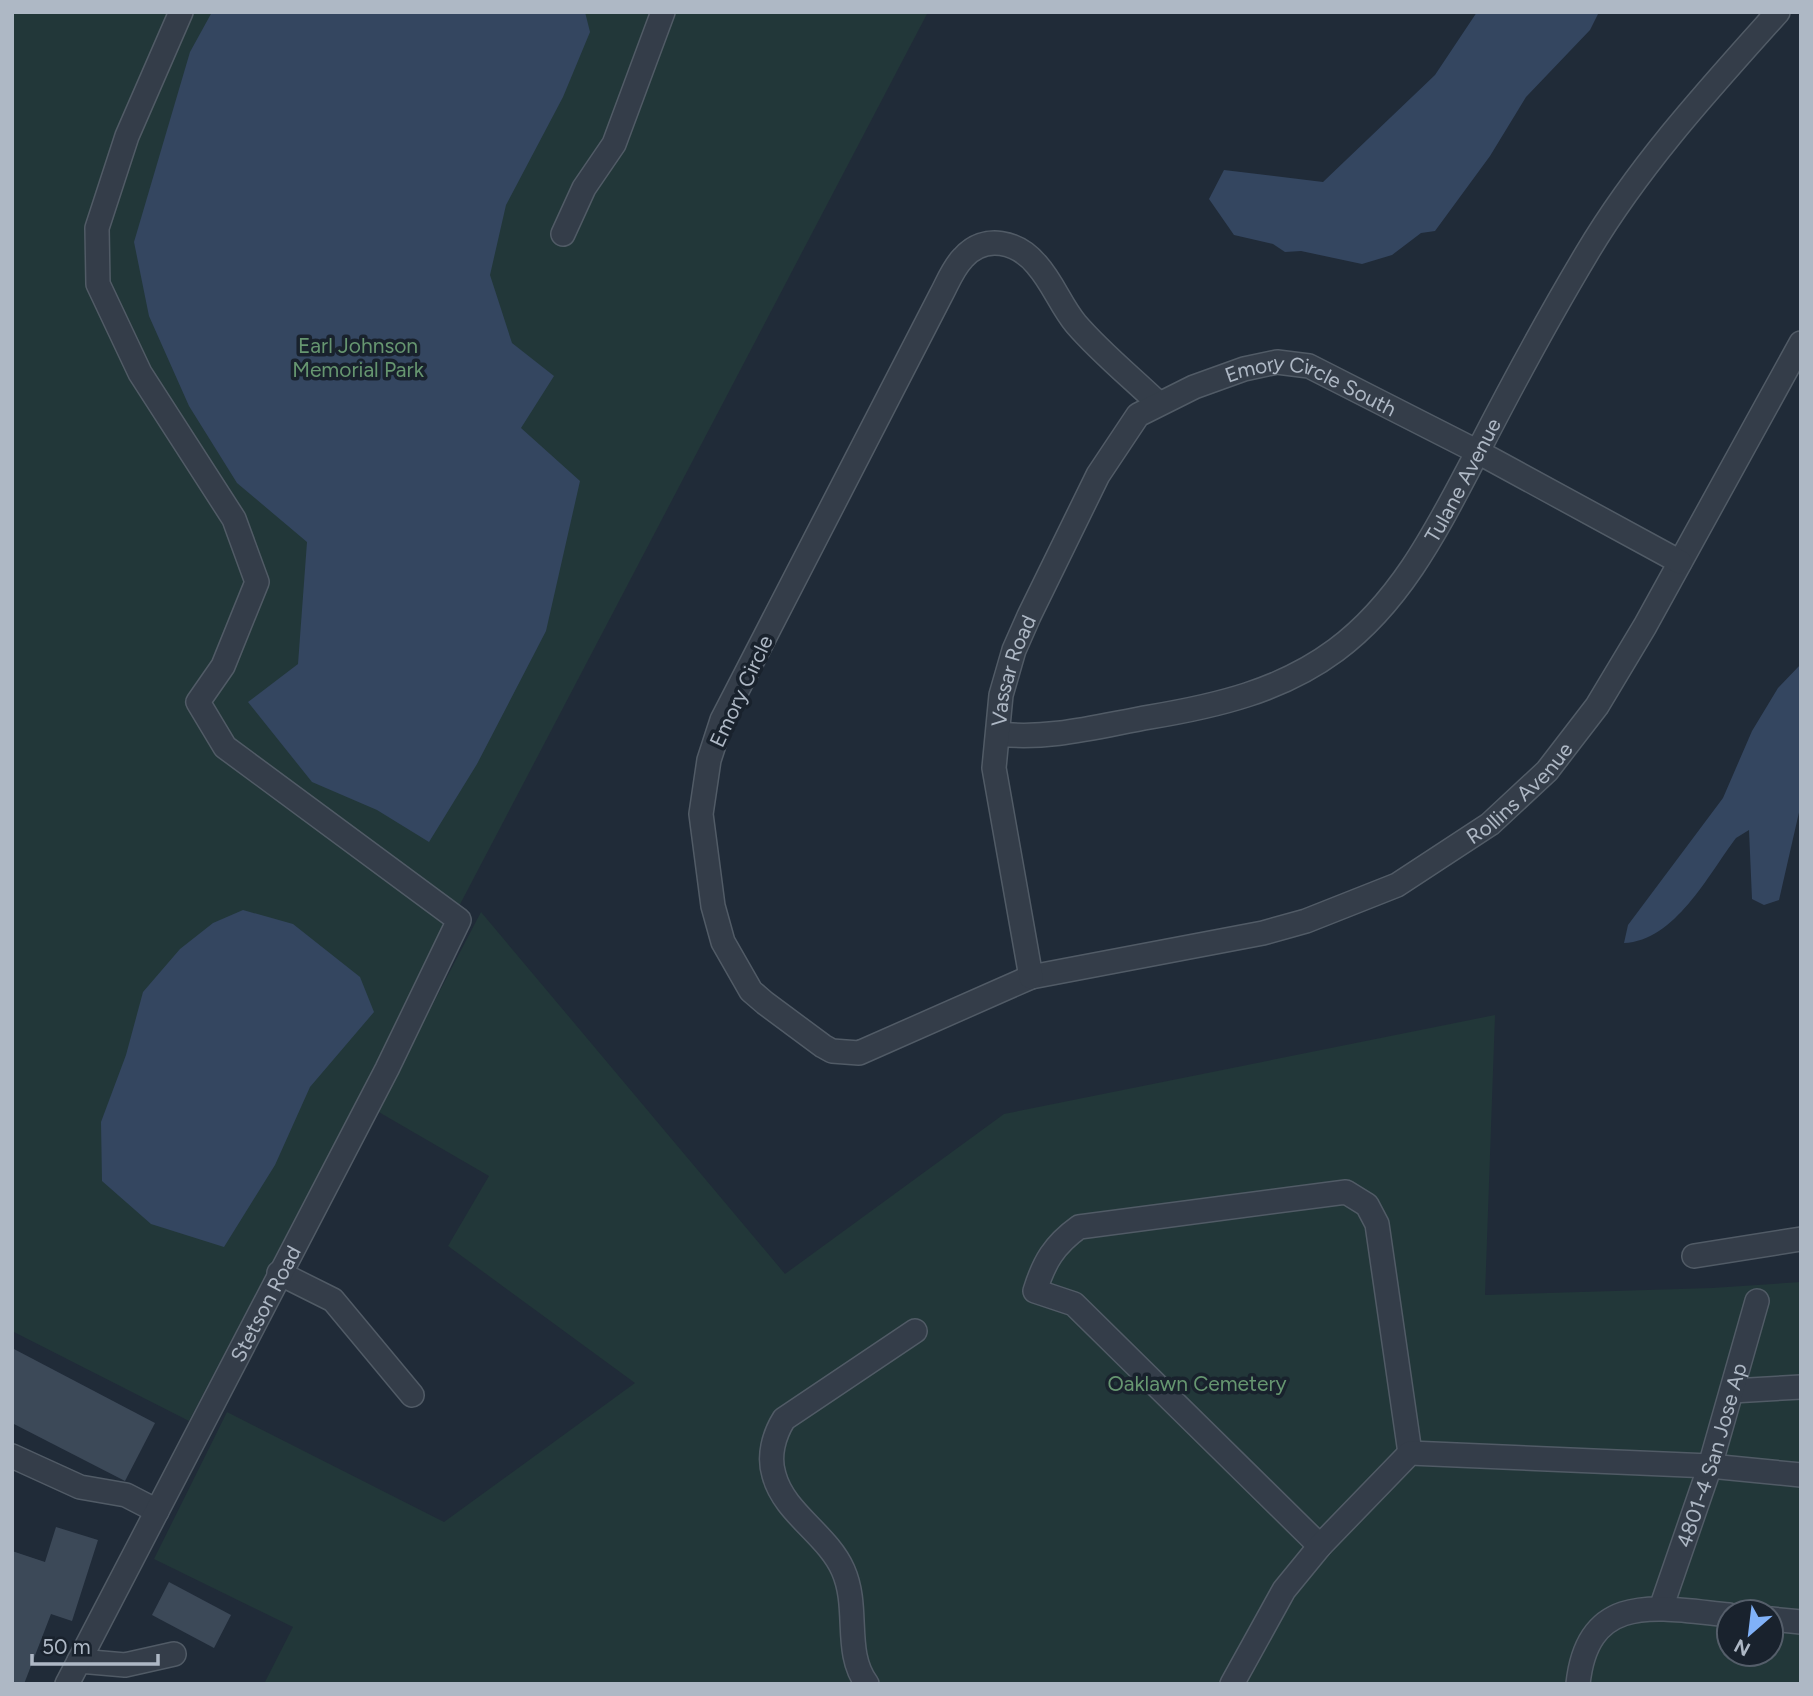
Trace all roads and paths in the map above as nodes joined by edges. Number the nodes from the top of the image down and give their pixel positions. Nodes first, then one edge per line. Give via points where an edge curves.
1 (181, 12) edge
2 (663, 12) edge
3 (1778, 12) edge
4 (563, 234) dead end
5 (1801, 344) edge
6 (1158, 403) junction
7 (1478, 452) junction
8 (1680, 562) junction
9 (998, 734) junction
10 (1031, 977) junction
11 (1801, 1239) edge
12 (1694, 1256) dead end
13 (279, 1273) junction
14 (1757, 1301) dead end
15 (915, 1331) dead end
16 (1801, 1387) edge
17 (1732, 1391) junction
18 (412, 1395) dead end
19 (1410, 1453) junction
20 (12, 1456) edge
21 (1710, 1466) junction
22 (1801, 1475) edge
23 (157, 1511) junction
24 (1320, 1546) junction
25 (1661, 1608) junction
26 (1715, 1614) edge
27 (174, 1654) dead end
28 (79, 1661) junction
29 (67, 1684) edge
30 (867, 1684) edge
31 (1232, 1684) edge
32 (1578, 1684) edge

1 - 13 street, Stetson Road via 127,136 97,228 98,284 140,373 234,519 257,582 223,666 198,702 225,747 459,920 387,1069
2 - 4 street via 614,144 584,188
3 - 7 street, Tulane Avenue via 1629,188 1567,286
5 - 8 street, Rollins Avenue
6 - 7 street, Emory Circle South via 1244,369 1294,362 1324,371
6 - 9 street, Vassar Road via 1138,415 1111,452 1029,616 1001,695
6 - 10 street, Emory Circle via 1076,324 1031,258 1006,243 981,246 961,260 722,720 709,761 701,814 713,906 723,942 751,991 832,1051 859,1053
7 - 8 street, Emory Circle South
7 - 9 street, Tulane Avenue via 1443,519 1394,594 1366,626 1315,663 1251,694 1208,707 1062,734
8 - 10 street, Rollins Avenue via 1576,737 1547,771 1458,847 1397,885 1306,921
9 - 10 street, Vassar Road via 994,768
11 - 12 street
13 - 18 street via 333,1300
13 - 23 street, Stetson Road
14 - 17 street, 4801-4 San Jose Ap
15 - 30 street via 784,1419 772,1454 773,1474 782,1495 821,1537 843,1570 854,1610 858,1672
16 - 17 street
17 - 21 street, 4801-4 San Jose Ap
19 - 21 street
19 - 24 street
19 - 24 street via 1377,1224 1367,1205 1346,1192 1079,1227 1061,1240 1044,1263 1035,1291 1074,1304
20 - 23 street via 80,1487 126,1495
21 - 22 street
21 - 25 street, 4801-4 San Jose Ap
23 - 28 street, Stetson Road
24 - 31 street via 1284,1590
25 - 26 street
25 - 32 street via 1624,1612 1601,1626 1583,1653
27 - 28 street via 125,1664
28 - 29 street, Stetson Road

